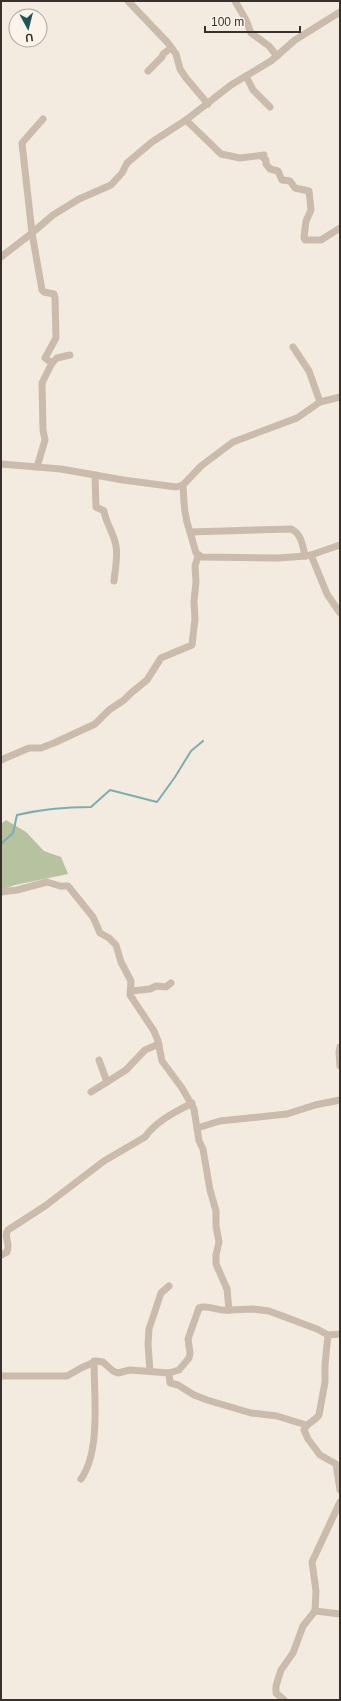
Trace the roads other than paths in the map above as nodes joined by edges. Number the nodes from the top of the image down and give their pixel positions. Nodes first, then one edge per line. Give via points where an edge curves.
1 (128, 1) edge
2 (235, 1) edge
3 (340, 12) edge
4 (171, 48) junction
5 (277, 56) junction
6 (148, 70) dead end
7 (246, 76) junction
8 (208, 104) junction
9 (270, 107) dead end
10 (43, 119) dead end
11 (186, 120) junction
12 (340, 228) edge
13 (32, 234) junction
14 (1, 257) edge
15 (293, 347) dead end
16 (70, 355) dead end
17 (52, 363) junction
18 (340, 397) edge
19 (320, 402) junction
20 (1, 464) edge
21 (37, 467) junction
22 (95, 475) junction
23 (183, 485) junction
24 (190, 532) junction
25 (340, 545) edge
26 (308, 555) junction
27 (198, 556) junction
28 (114, 581) dead end
29 (340, 612) edge
30 (1, 760) edge
31 (1, 892) edge
32 (171, 983) dead end
33 (131, 990) junction
34 (158, 1044) junction
35 (340, 1047) edge
36 (99, 1060) dead end
37 (340, 1066) edge
38 (107, 1082) junction
39 (91, 1092) dead end
40 (340, 1100) edge
41 (192, 1103) junction
42 (197, 1128) junction
43 (1, 1255) edge
44 (169, 1286) dead end
45 (229, 1310) junction
46 (340, 1334) edge
47 (328, 1335) junction
48 (94, 1361) junction
49 (150, 1371) junction
50 (169, 1372) junction
51 (1, 1376) edge
52 (306, 1425) junction
53 (81, 1479) dead end
54 (340, 1490) edge
55 (340, 1502) edge
56 (316, 1611) junction
57 (340, 1614) edge
58 (284, 1700) edge

1 - 4 street
2 - 5 street via 251,32
3 - 5 street via 295,40
4 - 6 street
4 - 8 street via 176,54 180,69
5 - 7 street
7 - 8 street
7 - 9 street via 253,90
8 - 11 street
10 - 13 street via 22,142
11 - 12 street via 221,154 240,158 264,155 266,164 270,169 278,171 282,180 290,181 295,188 309,191 311,209 306,221 305,240 321,240
11 - 13 street via 130,160 111,185 79,199 53,215
13 - 14 street
13 - 17 street via 42,290 54,294 55,298 56,338 45,358
15 - 19 street via 309,371
16 - 17 street via 57,358
17 - 21 street via 42,383 45,440
18 - 19 street
19 - 23 street via 297,418 233,442 201,466
20 - 21 street
21 - 22 street
22 - 23 street via 170,486
22 - 28 street via 96,507 103,510 116,547
23 - 24 street via 183,506
24 - 26 street via 291,529 297,532
24 - 27 street
25 - 26 street
26 - 27 street via 279,558
26 - 29 street via 327,594
27 - 30 street via 195,570 192,645 161,658 147,680 94,724 54,743 29,748
31 - 33 street via 47,882 68,886 93,917 100,933 116,945 131,981
32 - 33 street via 166,987
33 - 34 street via 130,995 154,1031
34 - 38 street via 145,1050 126,1070
34 - 41 street via 162,1061
35 - 37 street
36 - 38 street
38 - 39 street
40 - 42 street via 287,1114 220,1121
41 - 42 street
41 - 43 street via 169,1115 145,1136 104,1161 45,1206 8,1230 8,1252
42 - 45 street via 216,1210 219,1242 216,1267 227,1289
44 - 49 street via 161,1293 149,1329
45 - 47 street via 269,1311
45 - 50 street via 206,1306 199,1308 188,1340 189,1358 179,1370
46 - 47 street
47 - 52 street via 325,1382 319,1415
48 - 49 street via 103,1362 118,1373 130,1370
48 - 51 street via 67,1376
48 - 53 street via 94,1436 90,1457
49 - 50 street
50 - 52 street via 170,1383 199,1397 251,1413 272,1415
52 - 54 street via 304,1430 308,1439 320,1455 336,1464
55 - 56 street via 312,1562
56 - 57 street
56 - 58 street via 303,1626 292,1653 280,1670 276,1693

